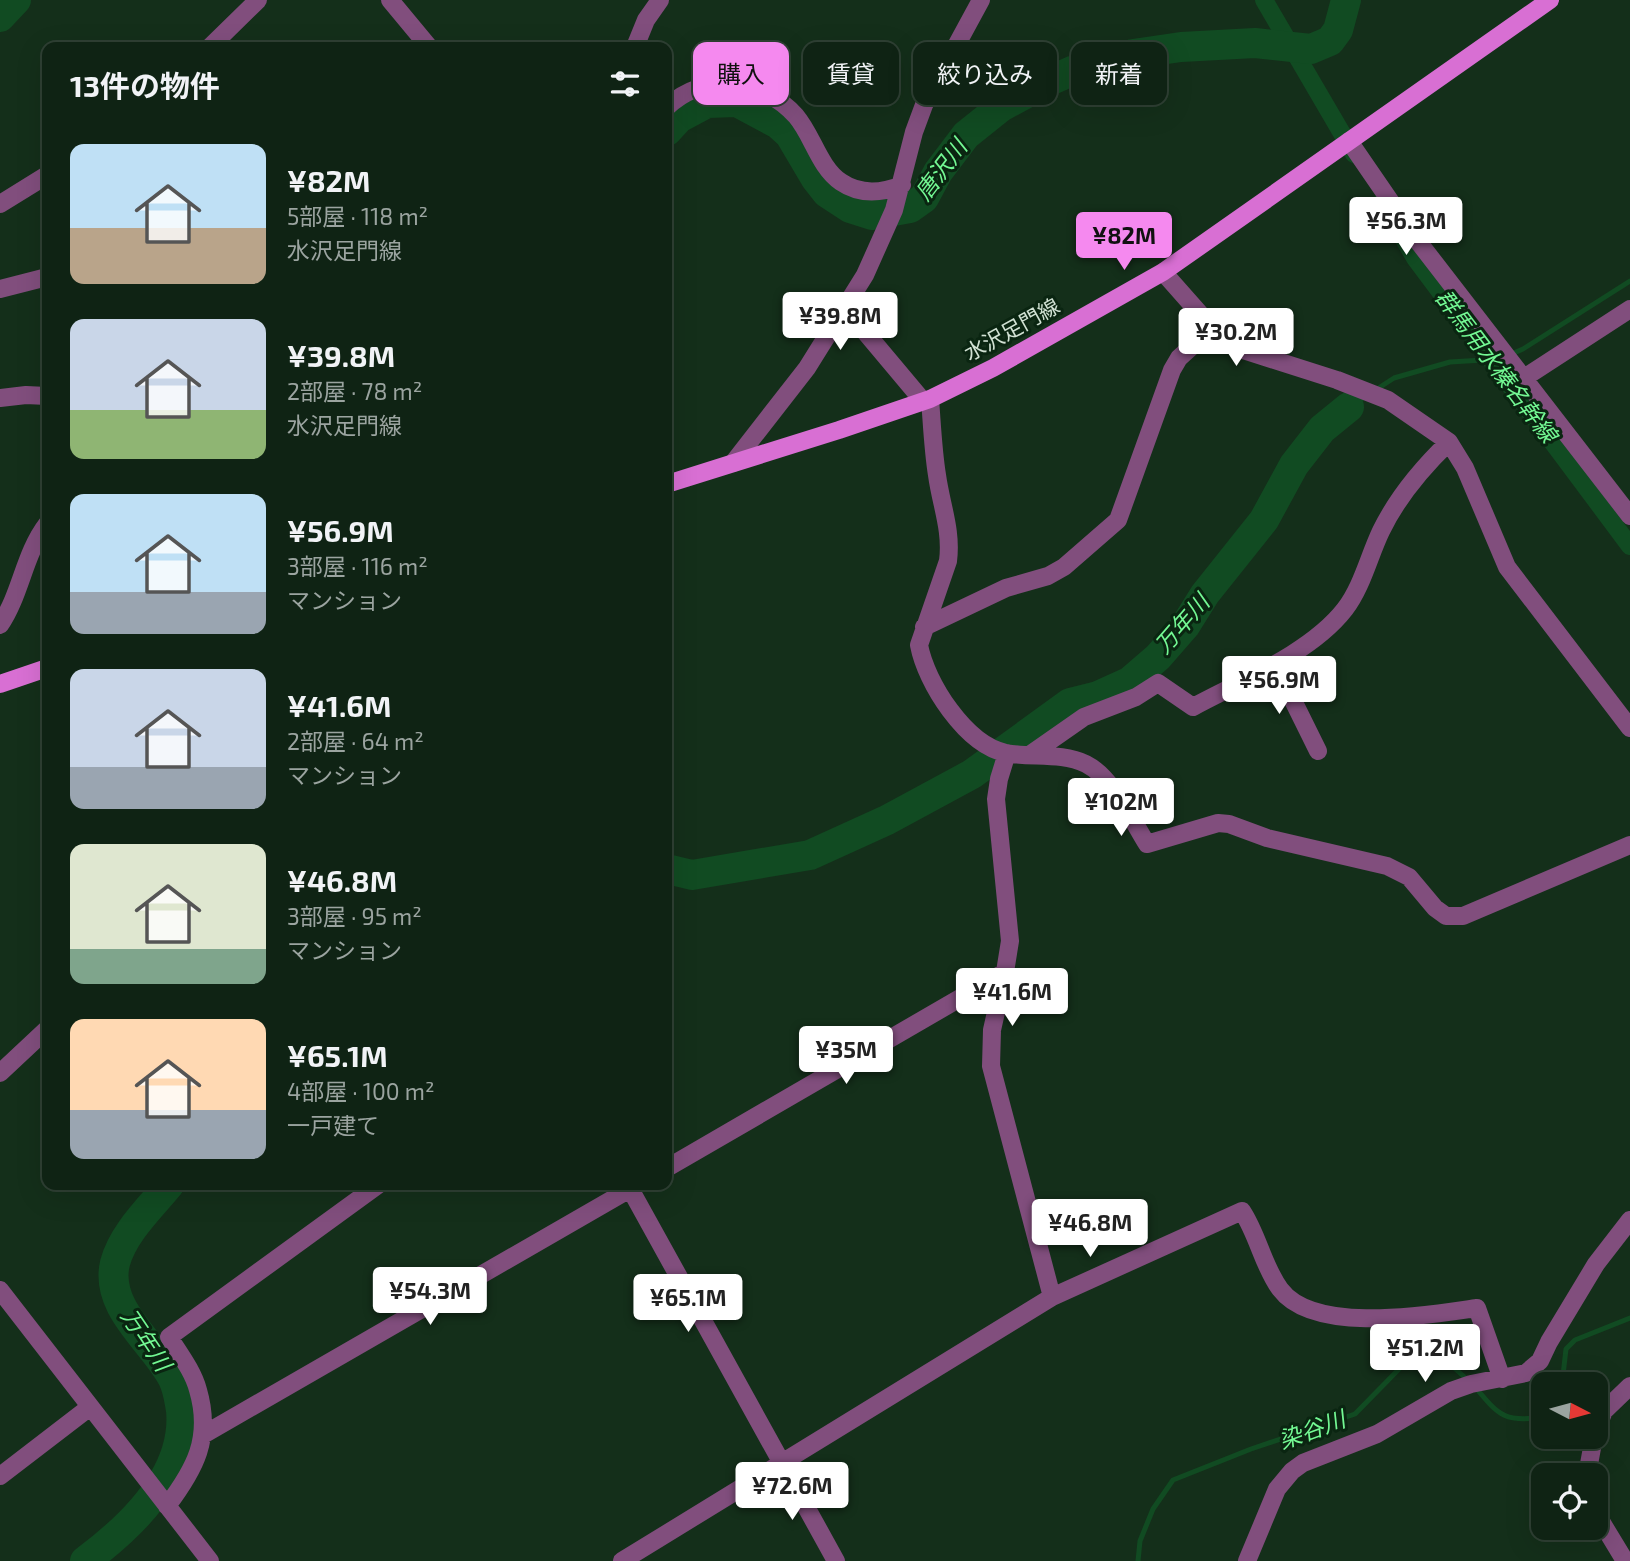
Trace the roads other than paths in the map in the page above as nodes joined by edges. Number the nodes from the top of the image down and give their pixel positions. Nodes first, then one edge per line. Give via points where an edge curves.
1 (258, 0) edge
2 (390, 0) edge
3 (660, 0) edge
4 (981, 0) edge
5 (1550, 0) edge
6 (215, 42) edge
7 (425, 42) edge
8 (636, 42) edge
9 (672, 102) edge
10 (1349, 141) junction
11 (42, 178) edge
12 (902, 188) junction
13 (0, 204) edge
14 (1163, 272) junction
15 (42, 279) edge
16 (0, 289) edge
17 (845, 308) junction
18 (1630, 309) edge
19 (1212, 328) junction
20 (1518, 371) junction
21 (42, 396) edge
22 (0, 398) edge
23 (926, 400) junction
24 (1449, 442) junction
25 (733, 463) junction
26 (672, 482) edge
27 (1630, 516) edge
28 (42, 530) edge
29 (0, 625) edge
30 (924, 627) junction
31 (1275, 664) junction
32 (42, 670) edge
33 (0, 684) edge
34 (1630, 728) edge
35 (1318, 751) dead end
36 (1007, 753) junction
37 (1031, 754) junction
38 (1630, 845) edge
39 (1006, 972) junction
40 (42, 1034) edge
41 (0, 1073) edge
42 (672, 1164) edge
43 (371, 1190) edge
44 (625, 1190) edge
45 (634, 1190) edge
46 (1630, 1220) edge
47 (0, 1290) edge
48 (1052, 1297) junction
49 (1502, 1379) junction
50 (1630, 1386) edge
51 (90, 1407) junction
52 (1608, 1407) edge
53 (203, 1435) junction
54 (782, 1464) junction
55 (0, 1476) edge
56 (167, 1506) junction
57 (1608, 1533) edge
58 (210, 1561) edge
59 (622, 1561) edge
60 (836, 1561) edge
61 (1247, 1561) edge
62 (1625, 1561) edge

1 - 6 street
2 - 7 street
3 - 8 street
4 - 12 street via 924,105
5 - 10 main road, 水沢足門線
9 - 12 street via 699,86 720,82 752,88 795,115 829,171 842,183 877,192
10 - 14 main road, 水沢足門線
10 - 20 street via 1417,240
11 - 13 street
12 - 17 street via 865,275
14 - 19 street
14 - 23 main road, 水沢足門線 via 993,368
15 - 16 street
17 - 23 street
17 - 25 street via 807,368
18 - 20 street
19 - 24 street via 1224,341 1246,351 1382,398
19 - 30 street via 1172,370 1118,520 1048,576 1000,591
20 - 27 street
21 - 22 street
23 - 25 main road, 水沢足門線
23 - 30 street via 950,546
24 - 31 street via 1432,458 1382,528 1346,609
24 - 34 street via 1465,468 1507,567
25 - 26 main road, 水沢足門線
28 - 29 street
30 - 36 street via 921,660 936,687 967,732 980,743
31 - 35 street
31 - 37 street via 1192,707 1158,682 1136,697 1084,717
32 - 33 main road
36 - 37 street
36 - 39 street via 996,799 1009,921
37 - 38 street via 1064,757 1101,775 1147,844 1228,824 1267,838 1387,866 1409,877 1446,916 1463,916
39 - 42 street
39 - 48 street via 992,1030 991,1066
40 - 41 street
43 - 53 street via 169,1337 198,1389
44 - 53 street
45 - 54 street
46 - 49 street via 1596,1264 1541,1361 1526,1373
47 - 51 street
48 - 49 street via 1242,1212 1290,1301 1343,1316 1382,1320 1477,1308
48 - 54 street
49 - 61 street via 1451,1391 1377,1434 1303,1463 1277,1489
50 - 52 street
51 - 55 street
51 - 56 street
53 - 56 street via 187,1480
54 - 59 street
54 - 60 street
56 - 58 street
57 - 62 street

